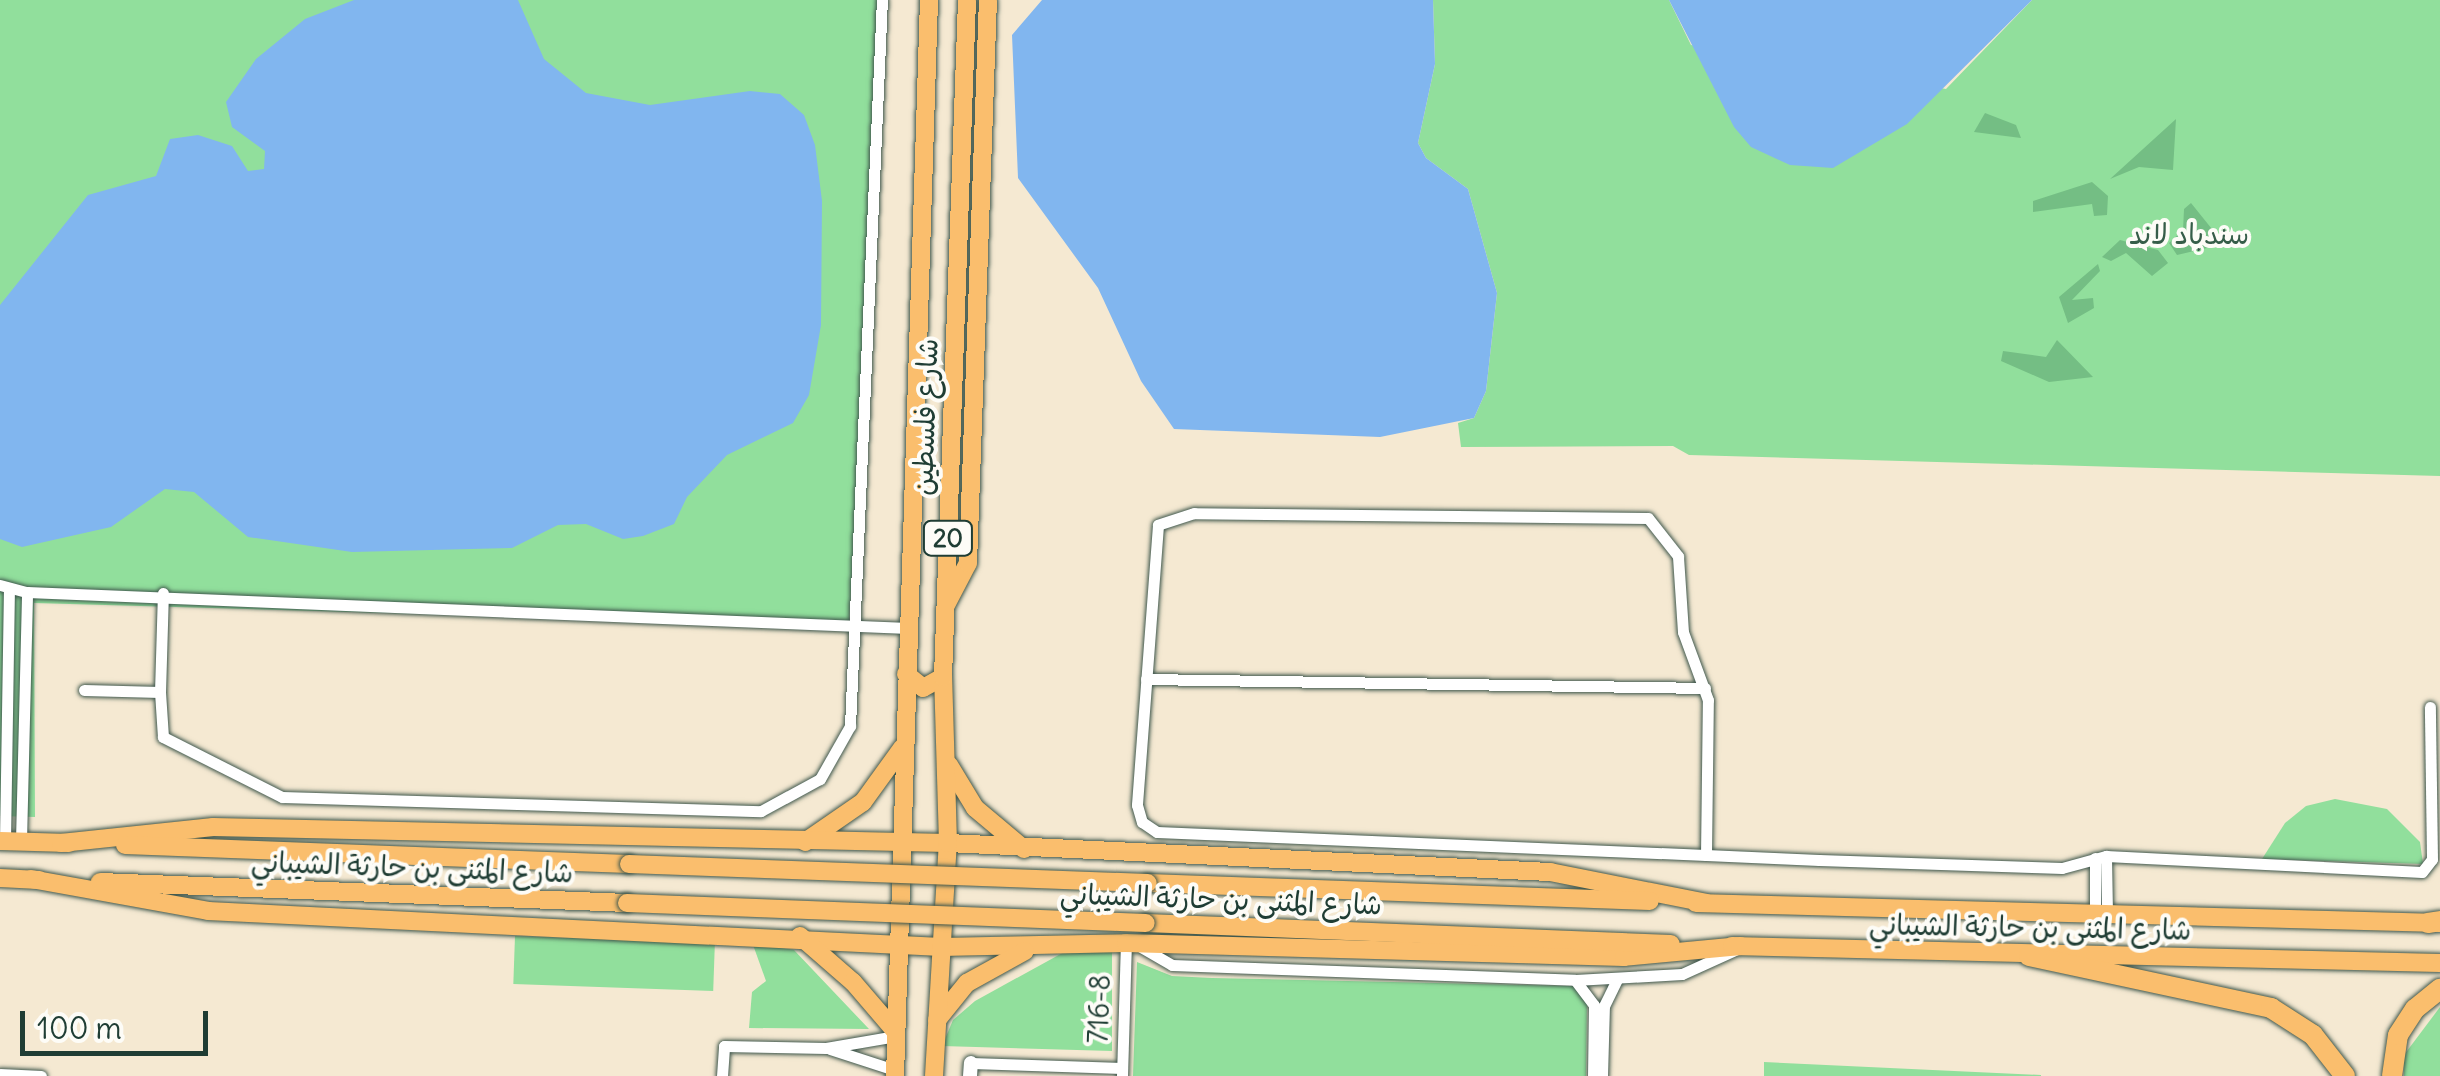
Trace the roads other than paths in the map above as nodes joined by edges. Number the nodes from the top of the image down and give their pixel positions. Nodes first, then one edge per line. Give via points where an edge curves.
1 (882, 0) edge
2 (929, 0) edge
3 (967, 0) edge
4 (988, 0) edge
5 (959, 228) junction
6 (979, 266) junction
7 (4, 586) edge
8 (27, 592) junction
9 (163, 593) junction
10 (946, 606) junction
11 (852, 628) junction
12 (908, 628) junction
13 (906, 674) junction
14 (944, 676) junction
15 (1146, 679) junction
16 (1705, 688) junction
17 (84, 690) dead end
18 (160, 692) junction
19 (2430, 707) dead end
20 (904, 743) junction
21 (944, 747) junction
22 (3, 792) edge
23 (22, 792) junction
24 (8, 841) edge
25 (804, 842) junction
26 (902, 842) junction
27 (61, 843) junction
28 (948, 843) junction
29 (1024, 849) junction
30 (1706, 855) junction
31 (2100, 857) junction
32 (0, 878) edge
33 (31, 879) junction
34 (1706, 903) junction
35 (2101, 914) junction
36 (2436, 922) edge
37 (799, 936) junction
38 (1130, 943) junction
39 (899, 944) junction
40 (941, 946) junction
41 (1740, 946) junction
42 (1034, 947) junction
43 (2030, 956) junction
44 (2440, 963) edge
45 (1618, 979) junction
46 (1575, 980) junction
47 (2440, 990) edge
48 (936, 1020) junction
49 (896, 1034) junction
50 (826, 1048) junction
51 (970, 1070) edge
52 (1122, 1072) edge
53 (895, 1073) edge
54 (0, 1074) edge
55 (41, 1076) edge
56 (722, 1076) edge
57 (934, 1076) edge
58 (1593, 1076) edge
59 (1602, 1076) edge
60 (2345, 1076) edge
61 (2392, 1076) edge

1 - 11 street
2 - 12 main road, شارع فلسطين / 20
3 - 5 main road, شارع فلسطين / 20
4 - 6 main road
5 - 6 main road
5 - 10 main road, شارع فلسطين / 20
6 - 10 main road via 968,563
7 - 8 street
7 - 22 street
8 - 9 street
8 - 23 street
9 - 11 street
9 - 18 street
10 - 14 main road, شارع فلسطين / 20
11 - 12 street
11 - 18 street via 850,726 820,779 761,811 282,797 162,736
12 - 13 main road, شارع فلسطين / 20
13 - 14 main road via 923,688
13 - 20 main road, شارع فلسطين / 20
14 - 21 main road, شارع فلسطين / 20
15 - 16 street
15 - 16 street via 1158,525 1170,516 1648,518 1678,556 1683,632
15 - 30 street via 1137,805 1142,822 1157,832
16 - 30 street
17 - 18 street
19 - 31 street via 2432,859 2425,871
20 - 25 main road via 864,802
20 - 26 main road, شارع فلسطين / 20
21 - 28 main road, شارع فلسطين / 20
21 - 29 main road via 960,790
22 - 23 street
22 - 24 street
23 - 24 street
24 - 27 main road, شارع المثنى بن حارثة الشيباني
25 - 26 main road
25 - 27 main road via 213,827
26 - 28 main road
26 - 39 main road, شارع فلسطين / 20
27 - 34 main road, شارع المثنى بن حارثة الشيباني, bridge
28 - 29 main road
28 - 40 main road, شارع فلسطين / 20
29 - 34 main road via 1550,872
30 - 31 street via 2062,868
31 - 35 street
32 - 33 main road, شارع المثنى بن حارثة الشيباني
33 - 37 main road via 208,911
33 - 41 main road, شارع المثنى بن حارثة الشيباني, bridge
34 - 35 main road, شارع المثنى بن حارثة الشيباني
35 - 36 main road, شارع المثنى بن حارثة الشيباني
37 - 39 main road
37 - 49 main road via 854,982
38 - 41 main road via 1624,957
38 - 42 main road
38 - 46 street via 1172,965
38 - 52 street, 716-8
39 - 40 main road
39 - 49 main road, شارع فلسطين / 20
40 - 42 main road
40 - 48 main road, شارع فلسطين / 20
41 - 43 main road, شارع المثنى بن حارثة الشيباني
41 - 45 street via 1698,970
42 - 48 main road via 981,972
43 - 44 main road, شارع المثنى بن حارثة الشيباني
43 - 60 highway via 2270,1008 2313,1035
45 - 46 street
45 - 59 street via 1604,1006
46 - 58 street via 1594,1006
47 - 61 highway via 2415,1009 2398,1035
48 - 57 main road, شارع فلسطين / 20
49 - 50 street
49 - 53 main road, شارع فلسطين / 20
50 - 53 street
50 - 56 street via 724,1046
51 - 52 street
54 - 55 street

